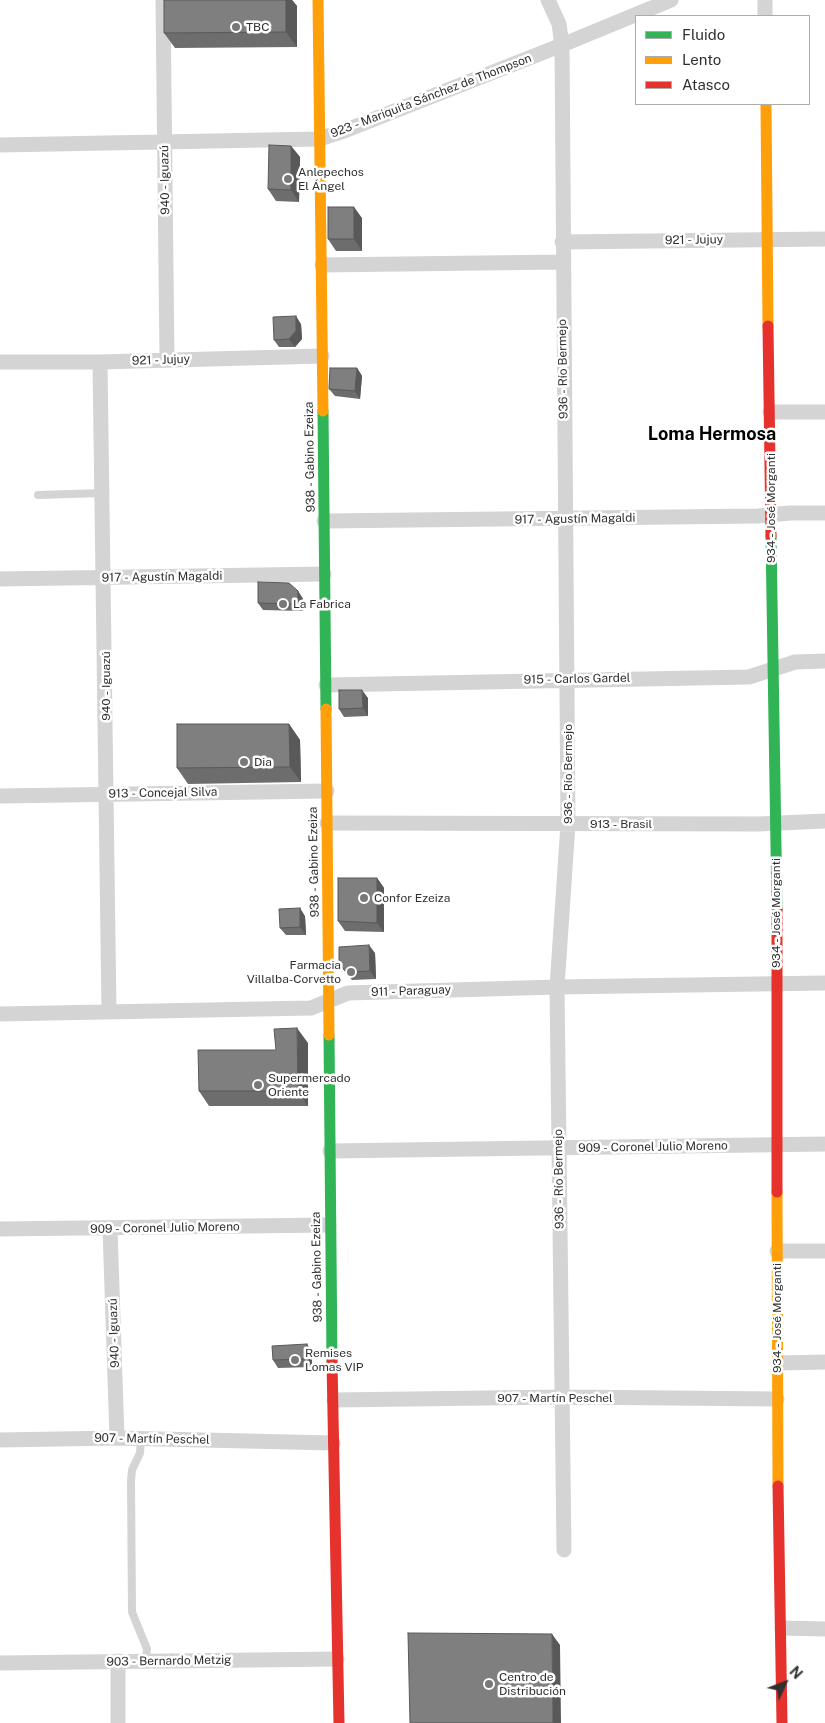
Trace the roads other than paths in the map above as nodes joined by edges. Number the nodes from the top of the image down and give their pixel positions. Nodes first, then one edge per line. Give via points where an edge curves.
1 (163, 0) edge
2 (318, 0) edge
3 (548, 0) edge
4 (671, 0) edge
5 (765, 0) edge
6 (765, 15) edge
7 (562, 45) junction
8 (766, 105) edge
9 (319, 139) junction
10 (164, 143) junction
11 (0, 145) edge
12 (825, 239) edge
13 (768, 240) junction
14 (562, 242) junction
15 (562, 262) junction
16 (322, 266) junction
17 (322, 356) junction
18 (167, 360) junction
19 (0, 362) edge
20 (100, 362) junction
21 (770, 412) junction
22 (825, 412) edge
23 (103, 493) junction
24 (38, 495) dead end
25 (825, 513) edge
26 (770, 515) junction
27 (565, 519) junction
28 (324, 521) junction
29 (324, 574) junction
30 (0, 579) edge
31 (105, 579) junction
32 (825, 661) edge
33 (772, 670) junction
34 (567, 679) junction
35 (326, 685) junction
36 (327, 790) junction
37 (107, 794) junction
38 (0, 796) edge
39 (825, 821) edge
40 (327, 823) junction
41 (777, 823) junction
42 (568, 824) junction
43 (776, 984) junction
44 (825, 984) edge
45 (557, 987) junction
46 (329, 1001) junction
47 (109, 1011) junction
48 (0, 1014) edge
49 (825, 1144) edge
50 (778, 1145) junction
51 (558, 1148) junction
52 (330, 1151) junction
53 (330, 1225) junction
54 (0, 1229) edge
55 (110, 1229) junction
56 (777, 1251) junction
57 (825, 1251) edge
58 (825, 1362) edge
59 (778, 1363) junction
60 (562, 1398) junction
61 (777, 1399) junction
62 (334, 1400) junction
63 (117, 1438) junction
64 (141, 1438) junction
65 (0, 1440) edge
66 (333, 1443) junction
67 (564, 1550) dead end
68 (782, 1628) junction
69 (825, 1628) edge
70 (337, 1659) junction
71 (146, 1660) junction
72 (118, 1661) junction
73 (0, 1663) edge
74 (118, 1723) edge
75 (339, 1723) edge
76 (782, 1723) edge

1 - 10 street, 940 - Iguazú
2 - 9 street, 938 - Gabino Ezeiza
3 - 7 street, 936 - Río Bermejo via 559,24
4 - 7 street, 923 - Mariquita Sánchez de Thompson
5 - 6 street
7 - 9 street, 923 - Mariquita Sánchez de Thompson
7 - 14 street, 936 - Río Bermejo
8 - 13 street, 934 - José Morganti
9 - 10 street, 923 - Mariquita Sánchez de Thompson
9 - 16 street, 938 - Gabino Ezeiza
10 - 11 street, 923 - Mariquita Sánchez de Thompson
10 - 18 street, 940 - Iguazú
12 - 13 street, 921 - Jujuy
13 - 14 street, 921 - Jujuy
13 - 21 street, 934 - José Morganti
14 - 15 street, 936 - Río Bermejo
15 - 16 street
15 - 27 street, 936 - Río Bermejo
16 - 17 street, 938 - Gabino Ezeiza
17 - 18 street, 921 - Jujuy
17 - 28 street, 938 - Gabino Ezeiza
18 - 20 street, 921 - Jujuy
19 - 20 street, 921 - Jujuy
20 - 23 street, 940 - Iguazú
21 - 22 street
21 - 26 street, 934 - José Morganti
23 - 24 lane
23 - 31 street, 940 - Iguazú
25 - 26 street, 917 - Agustín Magaldi
26 - 27 street, 917 - Agustín Magaldi
26 - 33 street, 934 - José Morganti
27 - 28 street, 917 - Agustín Magaldi
27 - 34 street, 936 - Río Bermejo
28 - 29 street, 938 - Gabino Ezeiza
29 - 31 street, 917 - Agustín Magaldi
29 - 35 street, 938 - Gabino Ezeiza
30 - 31 street, 917 - Agustín Magaldi
31 - 37 street, 940 - Iguazú
32 - 33 street, 915 - Carlos Gardel via 794,662
33 - 34 street, 915 - Carlos Gardel via 748,677
33 - 41 street, 934 - José Morganti
34 - 35 street, 915 - Carlos Gardel
34 - 42 street, 936 - Río Bermejo
35 - 36 street, 938 - Gabino Ezeiza
36 - 37 street, 913 - Concejal Silva
36 - 40 street, 938 - Gabino Ezeiza
37 - 38 street, 913 - Concejal Silva
37 - 47 street, 940 - Iguazú
39 - 41 street, 913 - Brasil
40 - 42 street, 913 - Brasil
40 - 46 street, 938 - Gabino Ezeiza
41 - 42 street, 913 - Brasil
41 - 43 street, 934 - José Morganti
42 - 45 street, 936 - Río Bermejo
43 - 44 street, 911 - Paraguay
43 - 45 street, 911 - Paraguay
43 - 50 street, 934 - José Morganti
45 - 46 street, 911 - Paraguay via 348,993
45 - 51 street, 936 - Río Bermejo
46 - 47 street, 911 - Paraguay via 311,1008
46 - 52 street, 938 - Gabino Ezeiza
47 - 48 street, 911 - Paraguay
49 - 50 street, 909 - Coronel Julio Moreno
50 - 51 street, 909 - Coronel Julio Moreno
50 - 56 street, 934 - José Morganti
51 - 52 street, 909 - Coronel Julio Moreno
51 - 60 street, 936 - Río Bermejo
52 - 53 street, 938 - Gabino Ezeiza
53 - 55 street, 909 - Coronel Julio Moreno
53 - 62 street, 938 - Gabino Ezeiza
54 - 55 street, 909 - Coronel Julio Moreno
55 - 63 street, 940 - Iguazú
56 - 57 street
56 - 59 street, 934 - José Morganti
58 - 59 street
59 - 61 street, 934 - José Morganti
60 - 61 street, 907 - Martín Peschel
60 - 62 street, 907 - Martín Peschel
60 - 67 street, 936 - Río Bermejo
61 - 68 street, 934 - José Morganti
62 - 66 street, 938 - Gabino Ezeiza
63 - 64 street, 907 - Martín Peschel
63 - 65 street, 907 - Martín Peschel
64 - 66 street, 907 - Martín Peschel
64 - 71 lane via 131,1481 132,1612 147,1648
66 - 70 street, 938 - Gabino Ezeiza
68 - 69 street
68 - 76 street, 934 - José Morganti
70 - 71 street, 903 - Bernardo Metzig
70 - 75 street, 938 - Gabino Ezeiza
71 - 72 street, 903 - Bernardo Metzig
72 - 73 street, 903 - Bernardo Metzig
72 - 74 street

